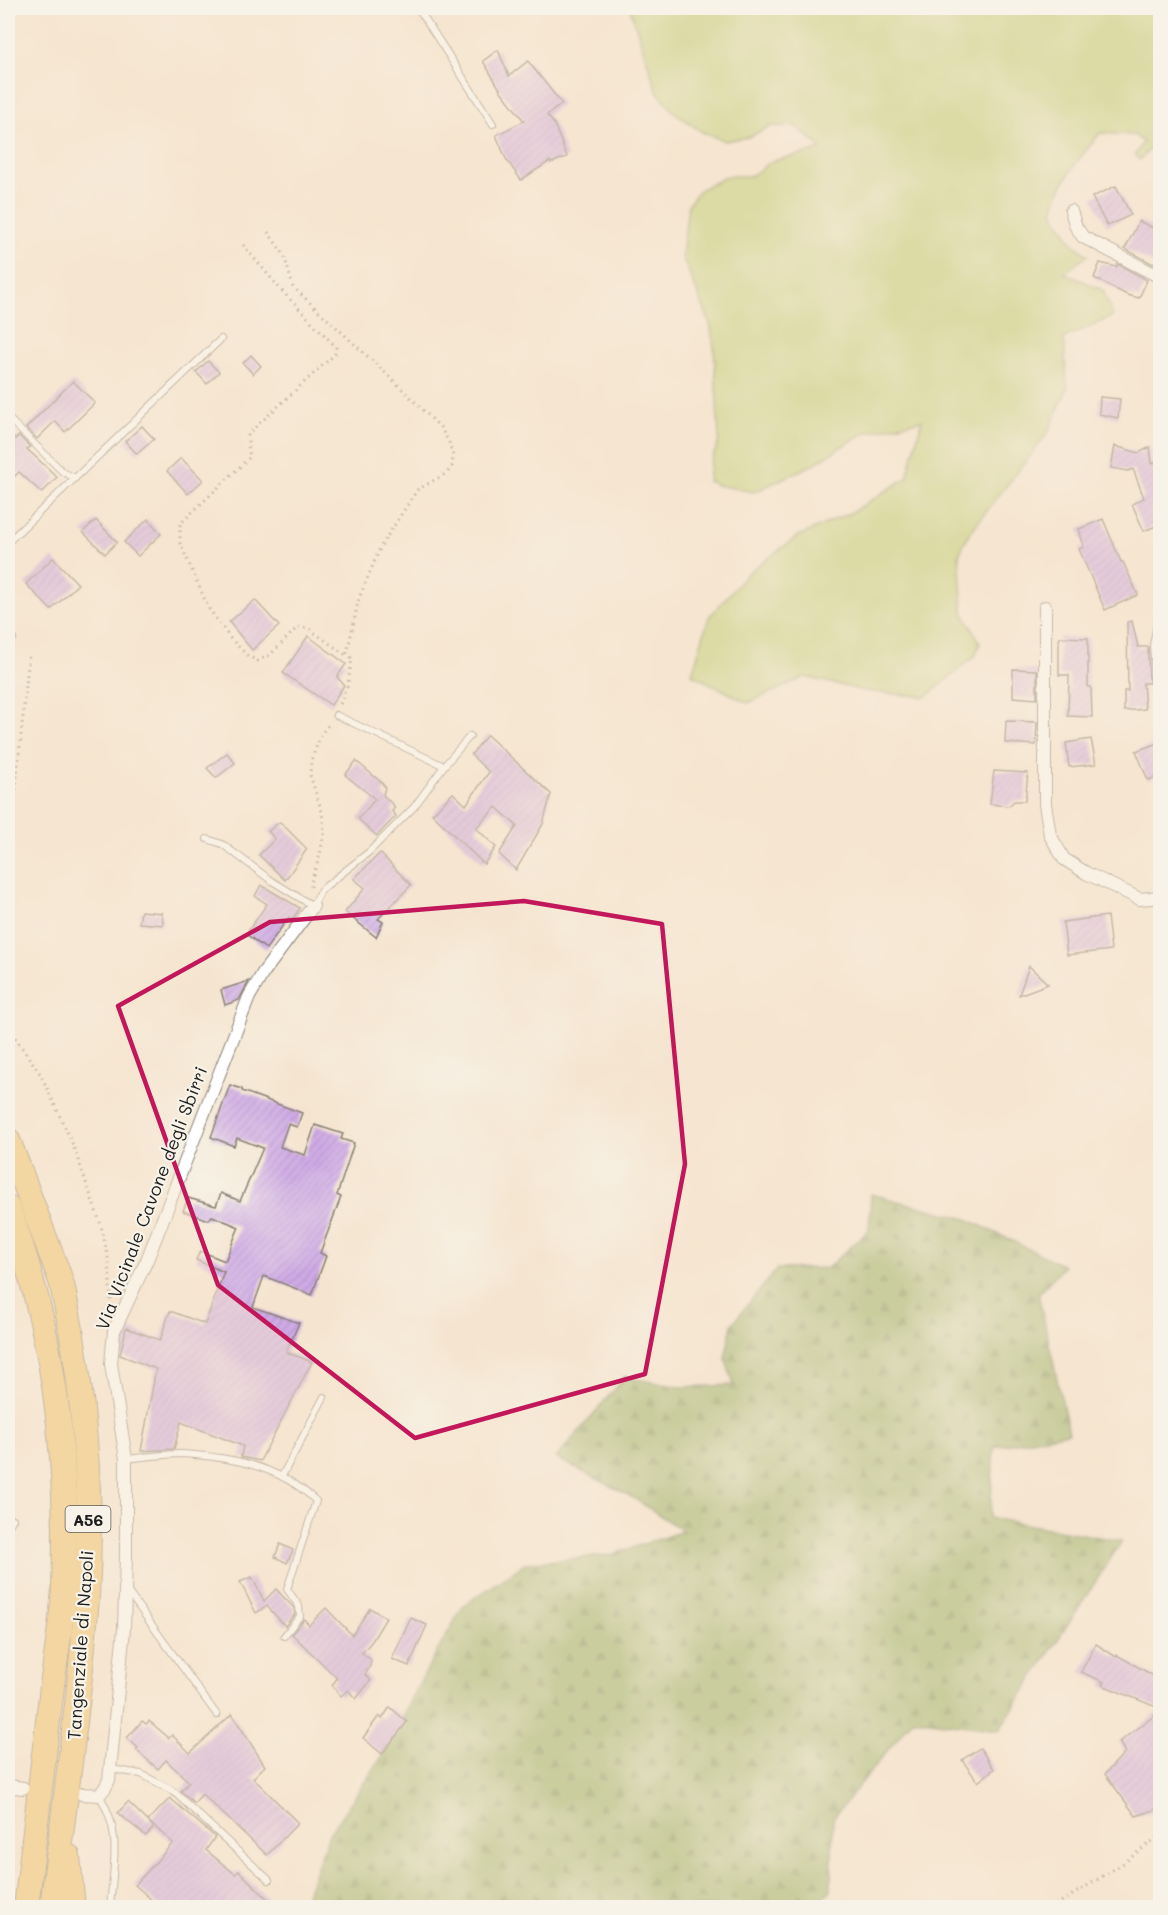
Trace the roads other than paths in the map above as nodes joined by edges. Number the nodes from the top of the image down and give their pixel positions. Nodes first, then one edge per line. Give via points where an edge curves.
1 (418, 8) edge
2 (493, 124) dead end
3 (1071, 210) dead end
4 (1161, 278) edge
5 (221, 339) dead end
6 (8, 418) edge
7 (75, 478) junction
8 (8, 542) edge
9 (1045, 607) dead end
10 (1161, 623) edge
11 (1161, 695) edge
12 (336, 715) road end
13 (470, 736) dead end
14 (444, 766) junction
15 (207, 839) dead end
16 (1161, 897) edge
17 (313, 906) junction
18 (8, 1140) edge
19 (8, 1208) edge
20 (324, 1397) dead end
21 (126, 1459) junction
22 (282, 1476) junction
23 (13, 1519) dead end
24 (8, 1527) edge
25 (125, 1588) junction
26 (284, 1636) dead end
27 (217, 1715) dead end
28 (111, 1769) junction
29 (8, 1786) edge
30 (23, 1788) dead end
31 (82, 1794) dead end
32 (99, 1795) junction
33 (63, 1811) junction
34 (269, 1880) dead end
35 (26, 1908) edge
36 (52, 1908) edge
37 (73, 1908) edge
38 (110, 1908) edge

1 - 2 lane
3 - 4 street via 1083,237
5 - 7 lane
6 - 7 lane via 63,472
7 - 8 lane
9 - 16 street via 1045,804 1050,836 1064,859 1086,873 1140,899
10 - 11 street via 1155,645
12 - 14 lane
13 - 14 lane
14 - 17 lane via 414,807 369,852 321,890
15 - 17 lane via 222,844
17 - 21 street, Via Vicinale Cavone degli Sbirri via 249,997 147,1260 114,1331 111,1364
18 - 33 highway, Tangenziale di Napoli / A56 via 62,1288 79,1386 85,1454 87,1596
19 - 35 highway, Tangenziale di Napoli / A56 via 42,1321 59,1418 64,1479 64,1588
20 - 22 lane
21 - 22 lane via 191,1455 246,1463
21 - 25 street, Via Vicinale Cavone degli Sbirri
22 - 26 lane via 316,1501 287,1589 299,1606 300,1616
23 - 24 lane
25 - 27 lane
25 - 28 street, Via Vicinale Cavone degli Sbirri
28 - 32 street, Via Vicinale Cavone degli Sbirri
28 - 34 lane via 141,1774 173,1791
29 - 30 street
31 - 32 street
32 - 38 lane via 115,1835
33 - 36 highway, Tangenziale di Napoli / A56
33 - 37 highway

